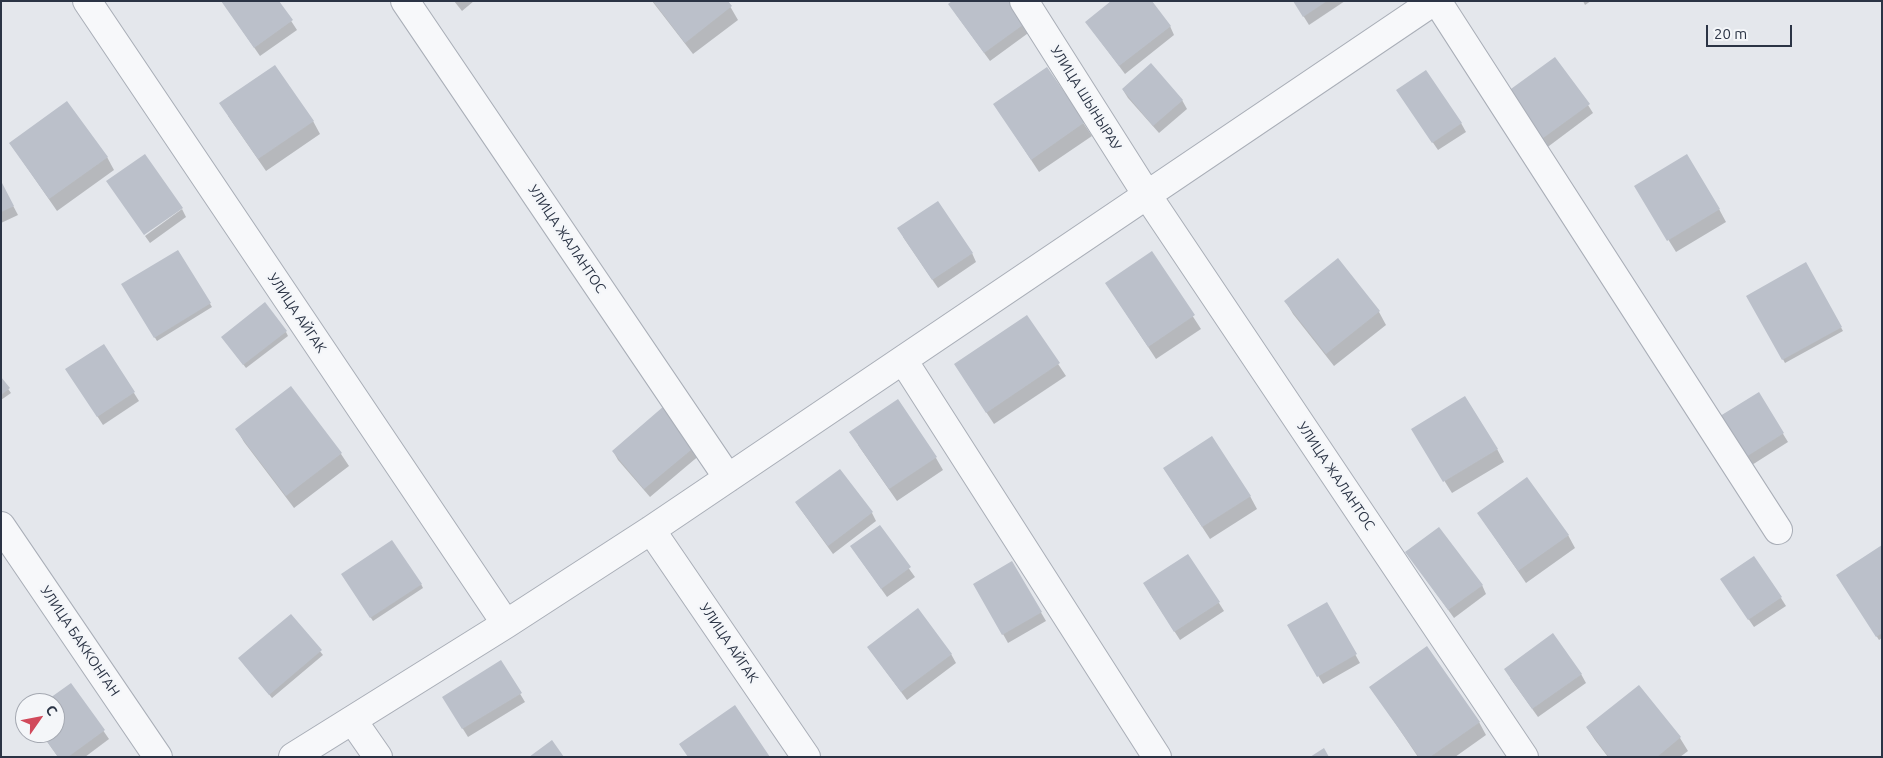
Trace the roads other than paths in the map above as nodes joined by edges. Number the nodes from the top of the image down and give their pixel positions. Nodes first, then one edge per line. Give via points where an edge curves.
1 (87, 1) edge
2 (405, 1) edge
3 (1024, 1) edge
4 (1435, 1) edge
5 (1147, 195) junction
6 (903, 360) junction
7 (728, 478) junction
8 (1, 526) edge
9 (651, 530) junction
10 (1778, 530) dead end
11 (506, 624) junction
12 (353, 721) junction
13 (158, 757) edge
14 (293, 757) edge
15 (378, 757) edge
16 (806, 757) edge
17 (1157, 757) edge
18 (1524, 757) edge

1 - 11 street, УЛИЦА АЙГАК
2 - 7 street, УЛИЦА ЖАЛАНТОС
3 - 5 street, УЛИЦА ШЫНЫРАУ
4 - 5 street
4 - 10 street
5 - 6 street
5 - 18 street, УЛИЦА ЖАЛАНТОС
6 - 7 street
6 - 17 street
7 - 9 street
8 - 13 street, УЛИЦА БАККОНГАН
9 - 11 street
9 - 16 street, УЛИЦА АЙГАК
11 - 12 street
12 - 14 street
12 - 15 street

